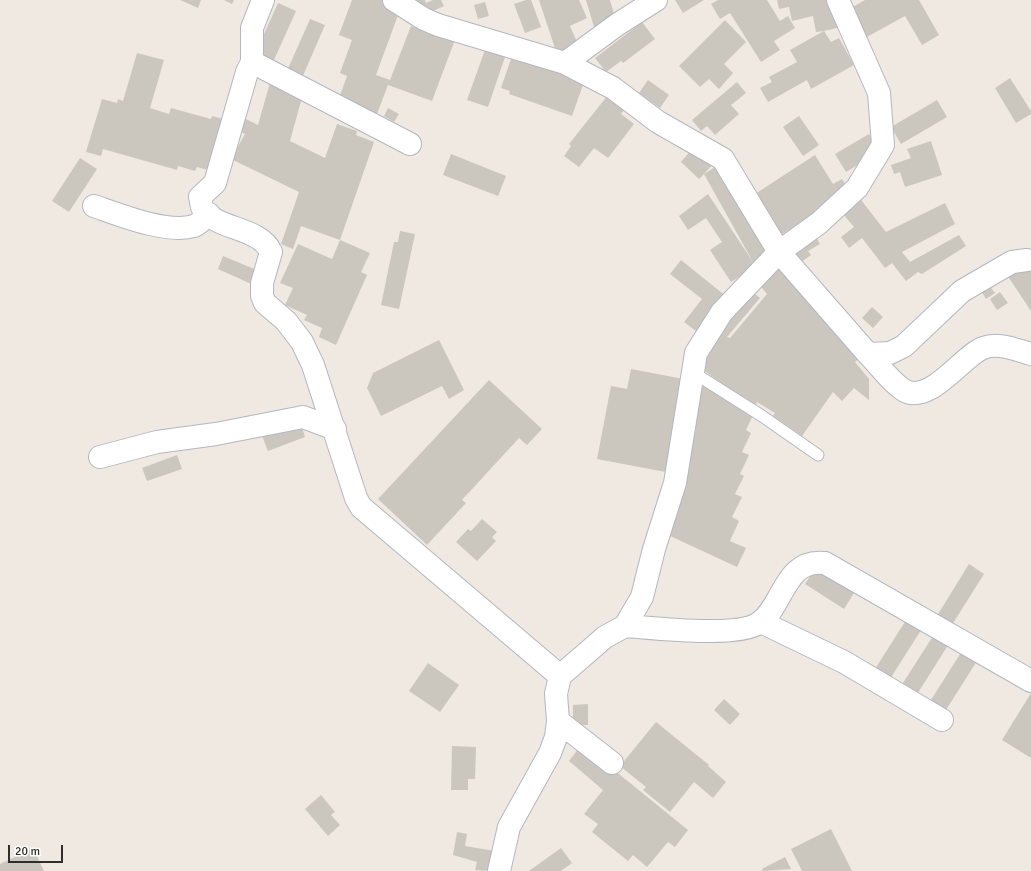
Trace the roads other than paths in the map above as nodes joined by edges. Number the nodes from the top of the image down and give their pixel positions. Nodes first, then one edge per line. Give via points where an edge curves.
1 (263, 0) edge
2 (394, 0) edge
3 (656, 0) edge
4 (838, 0) edge
5 (252, 62) junction
6 (565, 63) junction
7 (410, 144) dead end
8 (94, 206) dead end
9 (209, 214) junction
10 (778, 252) junction
11 (1027, 260) dead end
12 (868, 354) junction
13 (1031, 354) edge
14 (694, 373) junction
15 (335, 429) junction
16 (818, 455) dead end
17 (100, 457) dead end
18 (762, 622) junction
19 (625, 626) junction
20 (560, 676) junction
21 (1031, 681) edge
22 (942, 720) dead end
23 (558, 721) junction
24 (612, 763) dead end
25 (499, 871) edge

1 - 5 street via 252,28
2 - 6 street via 438,25
3 - 6 street
4 - 10 street via 879,93 883,145 857,188 819,223
5 - 7 street
5 - 9 street via 215,184 200,197 202,209
6 - 10 street via 613,88 658,122 724,159
8 - 9 street via 149,224 178,227 195,226
9 - 15 street via 257,238 269,248 271,252 262,283 262,296 265,303 286,321 302,342 313,365
10 - 12 street
10 - 14 street via 722,312 696,353
11 - 12 street via 1012,262 962,291 904,346 890,353
12 - 13 street via 902,389 916,393 922,393 945,378 983,348 1000,346
14 - 16 lane
14 - 19 street via 675,483 642,597
15 - 17 street via 303,417 224,433 157,442
15 - 20 street via 361,507
18 - 19 street via 754,626 716,631
18 - 21 street via 788,581 796,573 814,561 826,563
18 - 22 street via 844,662
19 - 20 street via 605,637
20 - 23 street via 556,694
23 - 24 street
23 - 25 street via 550,753 509,827

